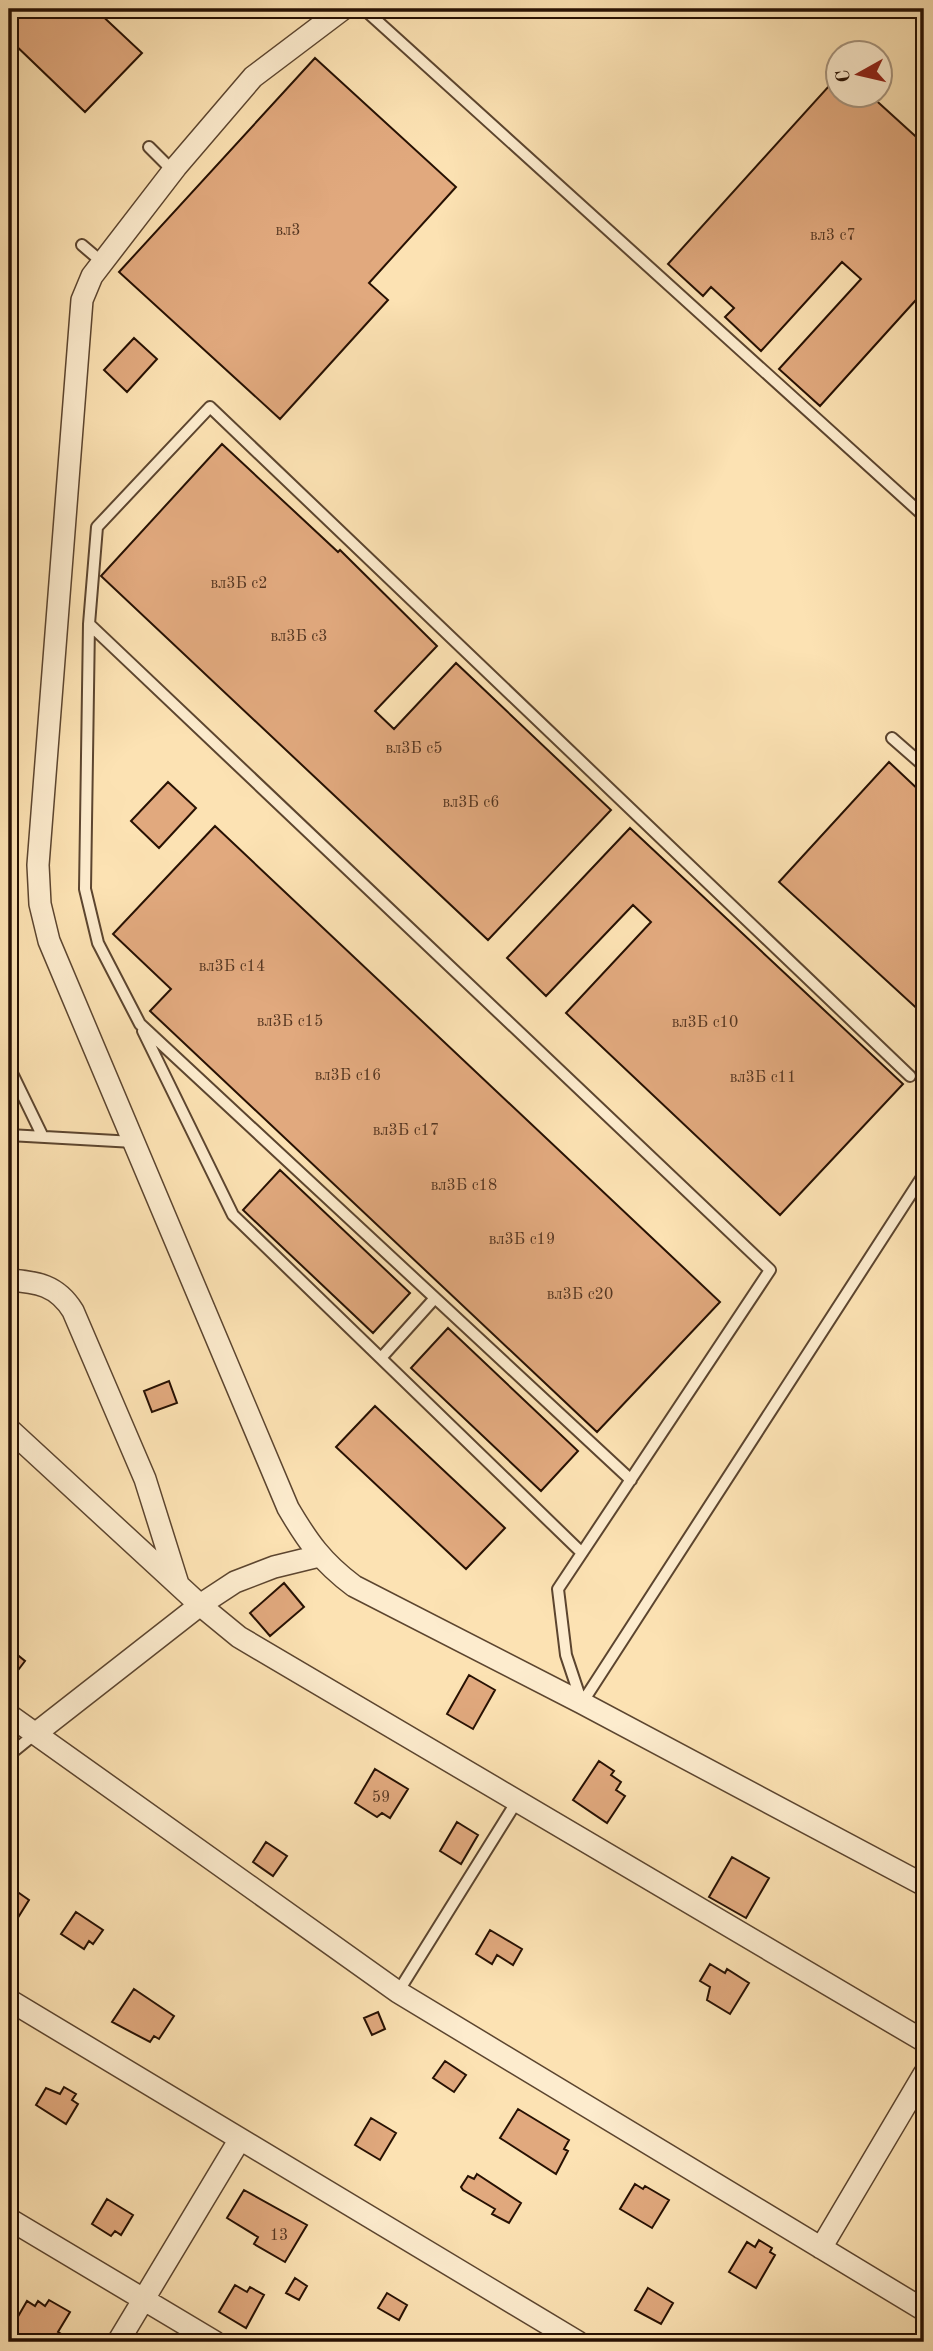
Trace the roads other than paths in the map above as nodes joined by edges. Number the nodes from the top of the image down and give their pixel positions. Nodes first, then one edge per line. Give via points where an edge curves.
1 (343, 9) edge
2 (364, 9) edge
3 (149, 147) dead end
4 (173, 170) junction
5 (82, 245) dead end
6 (103, 262) junction
7 (924, 516) edge
8 (89, 624) junction
9 (892, 738) dead end
10 (924, 766) edge
11 (139, 1024) junction
12 (9, 1066) edge
13 (910, 1076) dead end
14 (9, 1135) edge
15 (43, 1137) junction
16 (134, 1142) junction
17 (924, 1174) edge
18 (9, 1280) edge
19 (435, 1298) junction
20 (381, 1358) junction
21 (9, 1429) edge
22 (631, 1480) junction
23 (582, 1553) junction
24 (319, 1556) junction
25 (178, 1585) junction
26 (200, 1605) junction
27 (582, 1703) junction
28 (9, 1715) edge
29 (35, 1734) junction
30 (9, 1755) edge
31 (517, 1801) junction
32 (924, 1885) edge
33 (398, 1992) junction
34 (9, 2000) edge
35 (924, 2041) edge
36 (924, 2074) edge
37 (240, 2139) junction
38 (9, 2219) edge
39 (821, 2248) junction
40 (144, 2300) junction
41 (924, 2310) edge
42 (118, 2342) edge
43 (215, 2342) edge
44 (578, 2342) edge

1 - 4 street via 253,77
2 - 7 lane
3 - 4 lane
4 - 6 street
5 - 6 lane
6 - 16 street via 82,300 38,865 40,904 49,941
8 - 11 lane via 85,889 98,943
8 - 13 lane via 97,527 210,407
8 - 22 lane via 771,1270
9 - 10 lane
11 - 19 lane
11 - 20 lane via 233,1215
12 - 15 lane
14 - 15 lane
15 - 16 lane
16 - 24 street via 288,1507
17 - 27 lane
18 - 25 street via 50,1287 74,1311 145,1479
19 - 20 lane
19 - 22 lane
20 - 23 lane
21 - 25 street
22 - 23 lane
23 - 27 lane via 558,1589 566,1655
24 - 26 street via 235,1582
24 - 27 street via 354,1587
25 - 26 street
26 - 29 street
26 - 31 street via 239,1637
27 - 32 street
28 - 29 street
29 - 30 lane
29 - 33 street
31 - 33 lane
31 - 35 street
33 - 39 street
34 - 37 street
36 - 39 street
37 - 40 street
37 - 44 street
38 - 40 street
39 - 41 street
40 - 42 street
40 - 43 street

